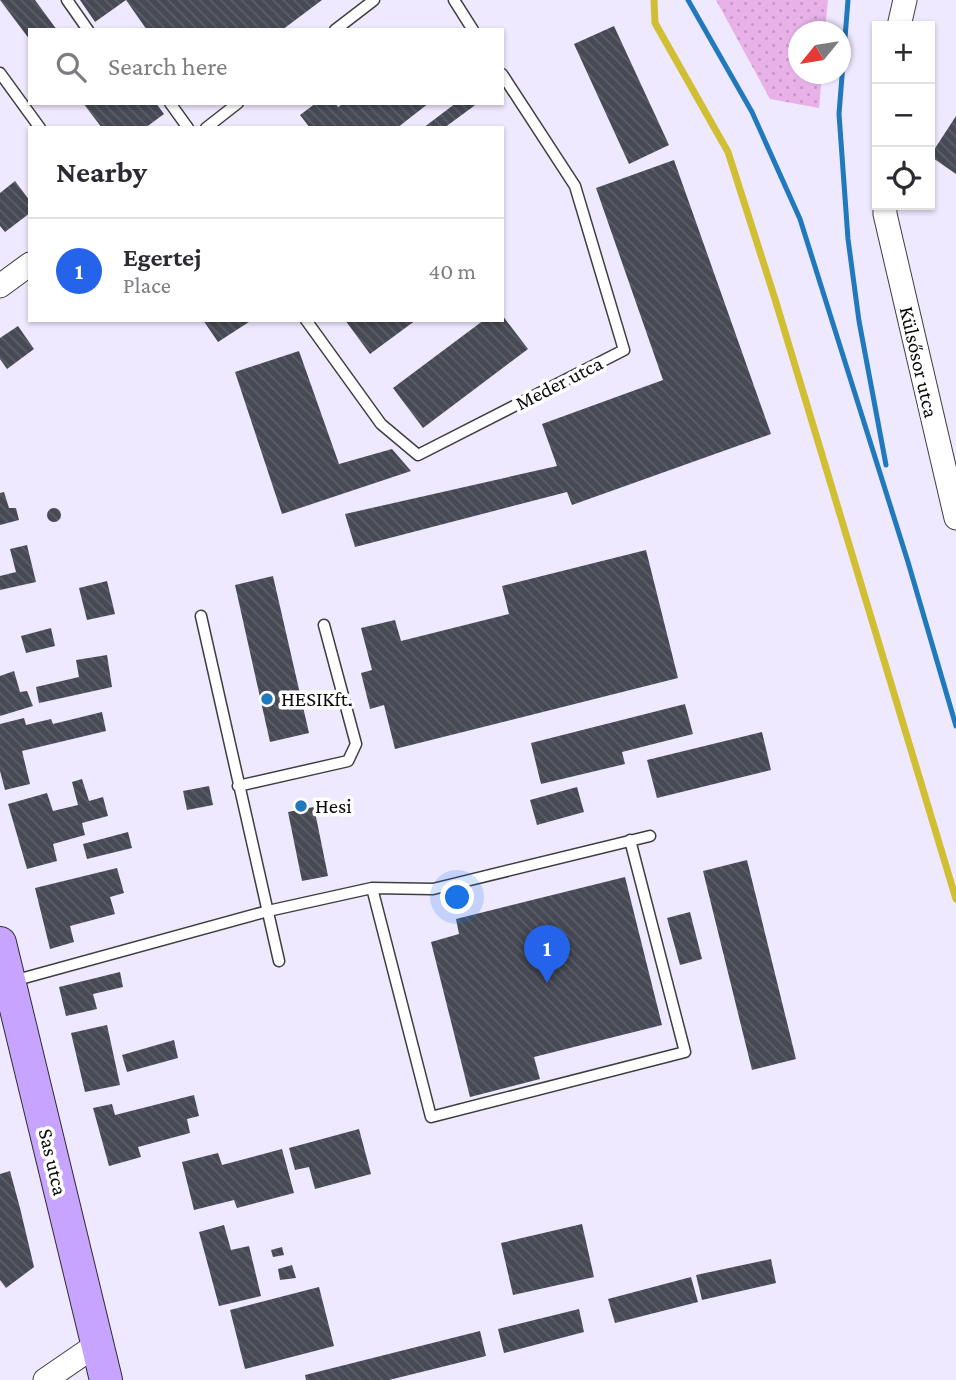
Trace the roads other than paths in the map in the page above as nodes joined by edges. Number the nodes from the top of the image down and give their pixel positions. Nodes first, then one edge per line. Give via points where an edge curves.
1 (67, 0) edge
2 (374, 0) edge
3 (454, 0) edge
4 (905, 0) edge
5 (900, 21) edge
6 (87, 28) edge
7 (338, 28) edge
8 (472, 28) edge
9 (0, 73) edge
10 (504, 77) edge
11 (171, 105) edge
12 (235, 105) edge
13 (39, 126) edge
14 (187, 126) edge
15 (209, 126) edge
16 (885, 210) edge
17 (28, 265) edge
18 (0, 286) edge
19 (307, 322) edge
20 (950, 464) edge
21 (956, 518) edge
22 (201, 616) dead end
23 (324, 625) dead end
24 (238, 786) junction
25 (650, 836) dead end
26 (630, 840) junction
27 (372, 888) junction
28 (268, 911) junction
29 (0, 943) edge
30 (279, 961) dead end
31 (10, 982) junction
32 (96, 1345) junction
33 (45, 1380) edge
34 (106, 1380) edge

1 - 6 lane
2 - 7 lane
3 - 8 lane
4 - 5 street
9 - 13 lane
10 - 19 lane, Meder utca via 575,186 624,350 418,455 381,424
11 - 14 lane
12 - 15 lane
16 - 20 street, Külsősor utca
17 - 18 street
20 - 21 street, Külsősor utca
22 - 24 lane
23 - 24 lane via 356,744 348,761
24 - 28 lane
25 - 26 lane
26 - 27 lane via 433,889
26 - 27 lane via 685,1052 431,1116
27 - 28 lane
28 - 30 lane
28 - 31 lane
29 - 31 main road, Sas utca
31 - 32 main road, Sas utca
32 - 33 street
32 - 34 main road, Sas utca

